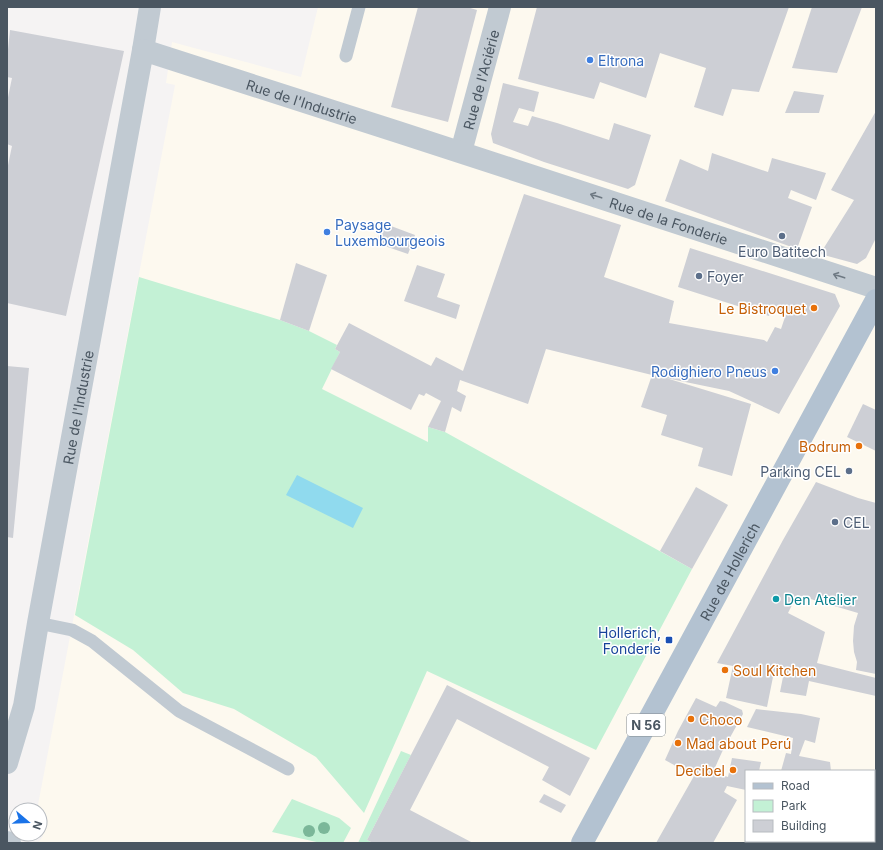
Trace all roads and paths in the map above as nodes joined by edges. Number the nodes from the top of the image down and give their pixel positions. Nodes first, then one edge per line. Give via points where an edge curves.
1 (150, 7) edge
2 (359, 7) edge
3 (500, 7) edge
4 (143, 50) junction
5 (346, 56) dead end
6 (461, 152) junction
7 (876, 288) edge
8 (876, 300) edge
9 (38, 623) junction
10 (7, 763) edge
11 (288, 768) dead end
12 (7, 842) edge
13 (10, 843) edge
14 (582, 843) edge

1 - 4 street, Rue de l'Industrie
2 - 5 lane
3 - 6 street, Rue de l'Aciérie
4 - 6 street, Rue de l'Industrie
4 - 9 street, Rue de l'Industrie
7 -> 6 street, Rue de la Fonderie
8 - 14 main road, Rue de Hollerich / N 56
9 - 10 street, Rue de l'Industrie via 24,706
9 - 11 lane via 72,630 92,642 179,711
12 - 13 street

